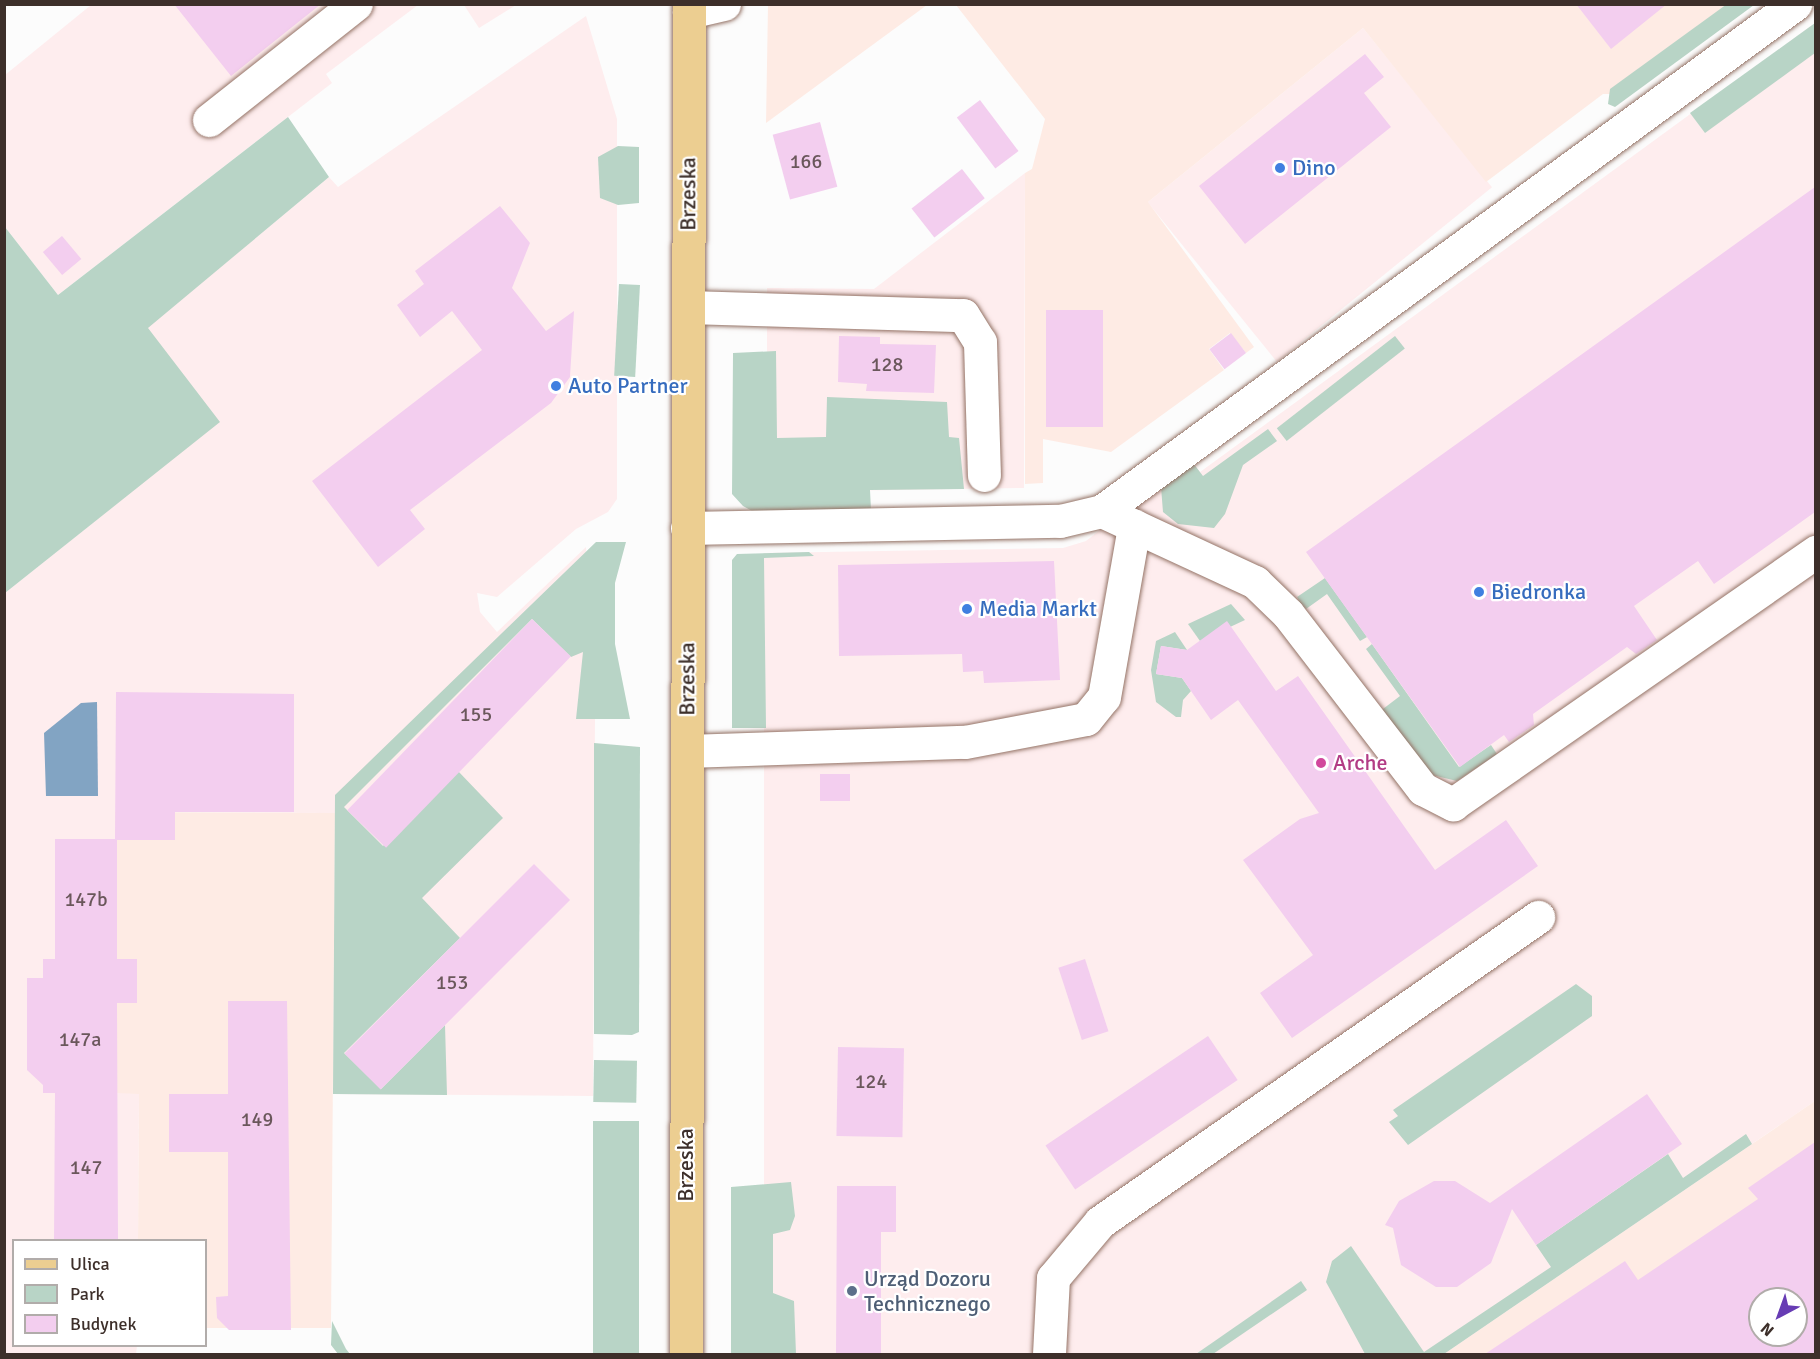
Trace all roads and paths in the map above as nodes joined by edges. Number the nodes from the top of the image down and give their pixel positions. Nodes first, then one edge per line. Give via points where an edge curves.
1 (356, 4) edge
2 (724, 4) edge
3 (1796, 4) edge
4 (689, 8) edge
5 (209, 120) dead end
6 (688, 307) junction
7 (984, 475) dead end
8 (1102, 511) junction
9 (1134, 526) junction
10 (687, 528) junction
11 (1815, 552) edge
12 (687, 751) junction
13 (1538, 918) dead end
14 (686, 1354) edge
15 (1049, 1354) edge

1 - 5 lane
2 - 4 lane
3 - 8 lane
4 - 6 main road, Brzeska
6 - 7 lane via 963,315 980,342
6 - 10 main road, Brzeska
8 - 9 lane
8 - 10 lane via 1060,521
9 - 11 lane via 1255,582 1288,614 1423,789 1453,804
9 - 12 lane via 1104,697 1086,719 965,742
10 - 12 main road, Brzeska
12 - 14 main road, Brzeska
13 - 15 lane via 1100,1222 1053,1278

